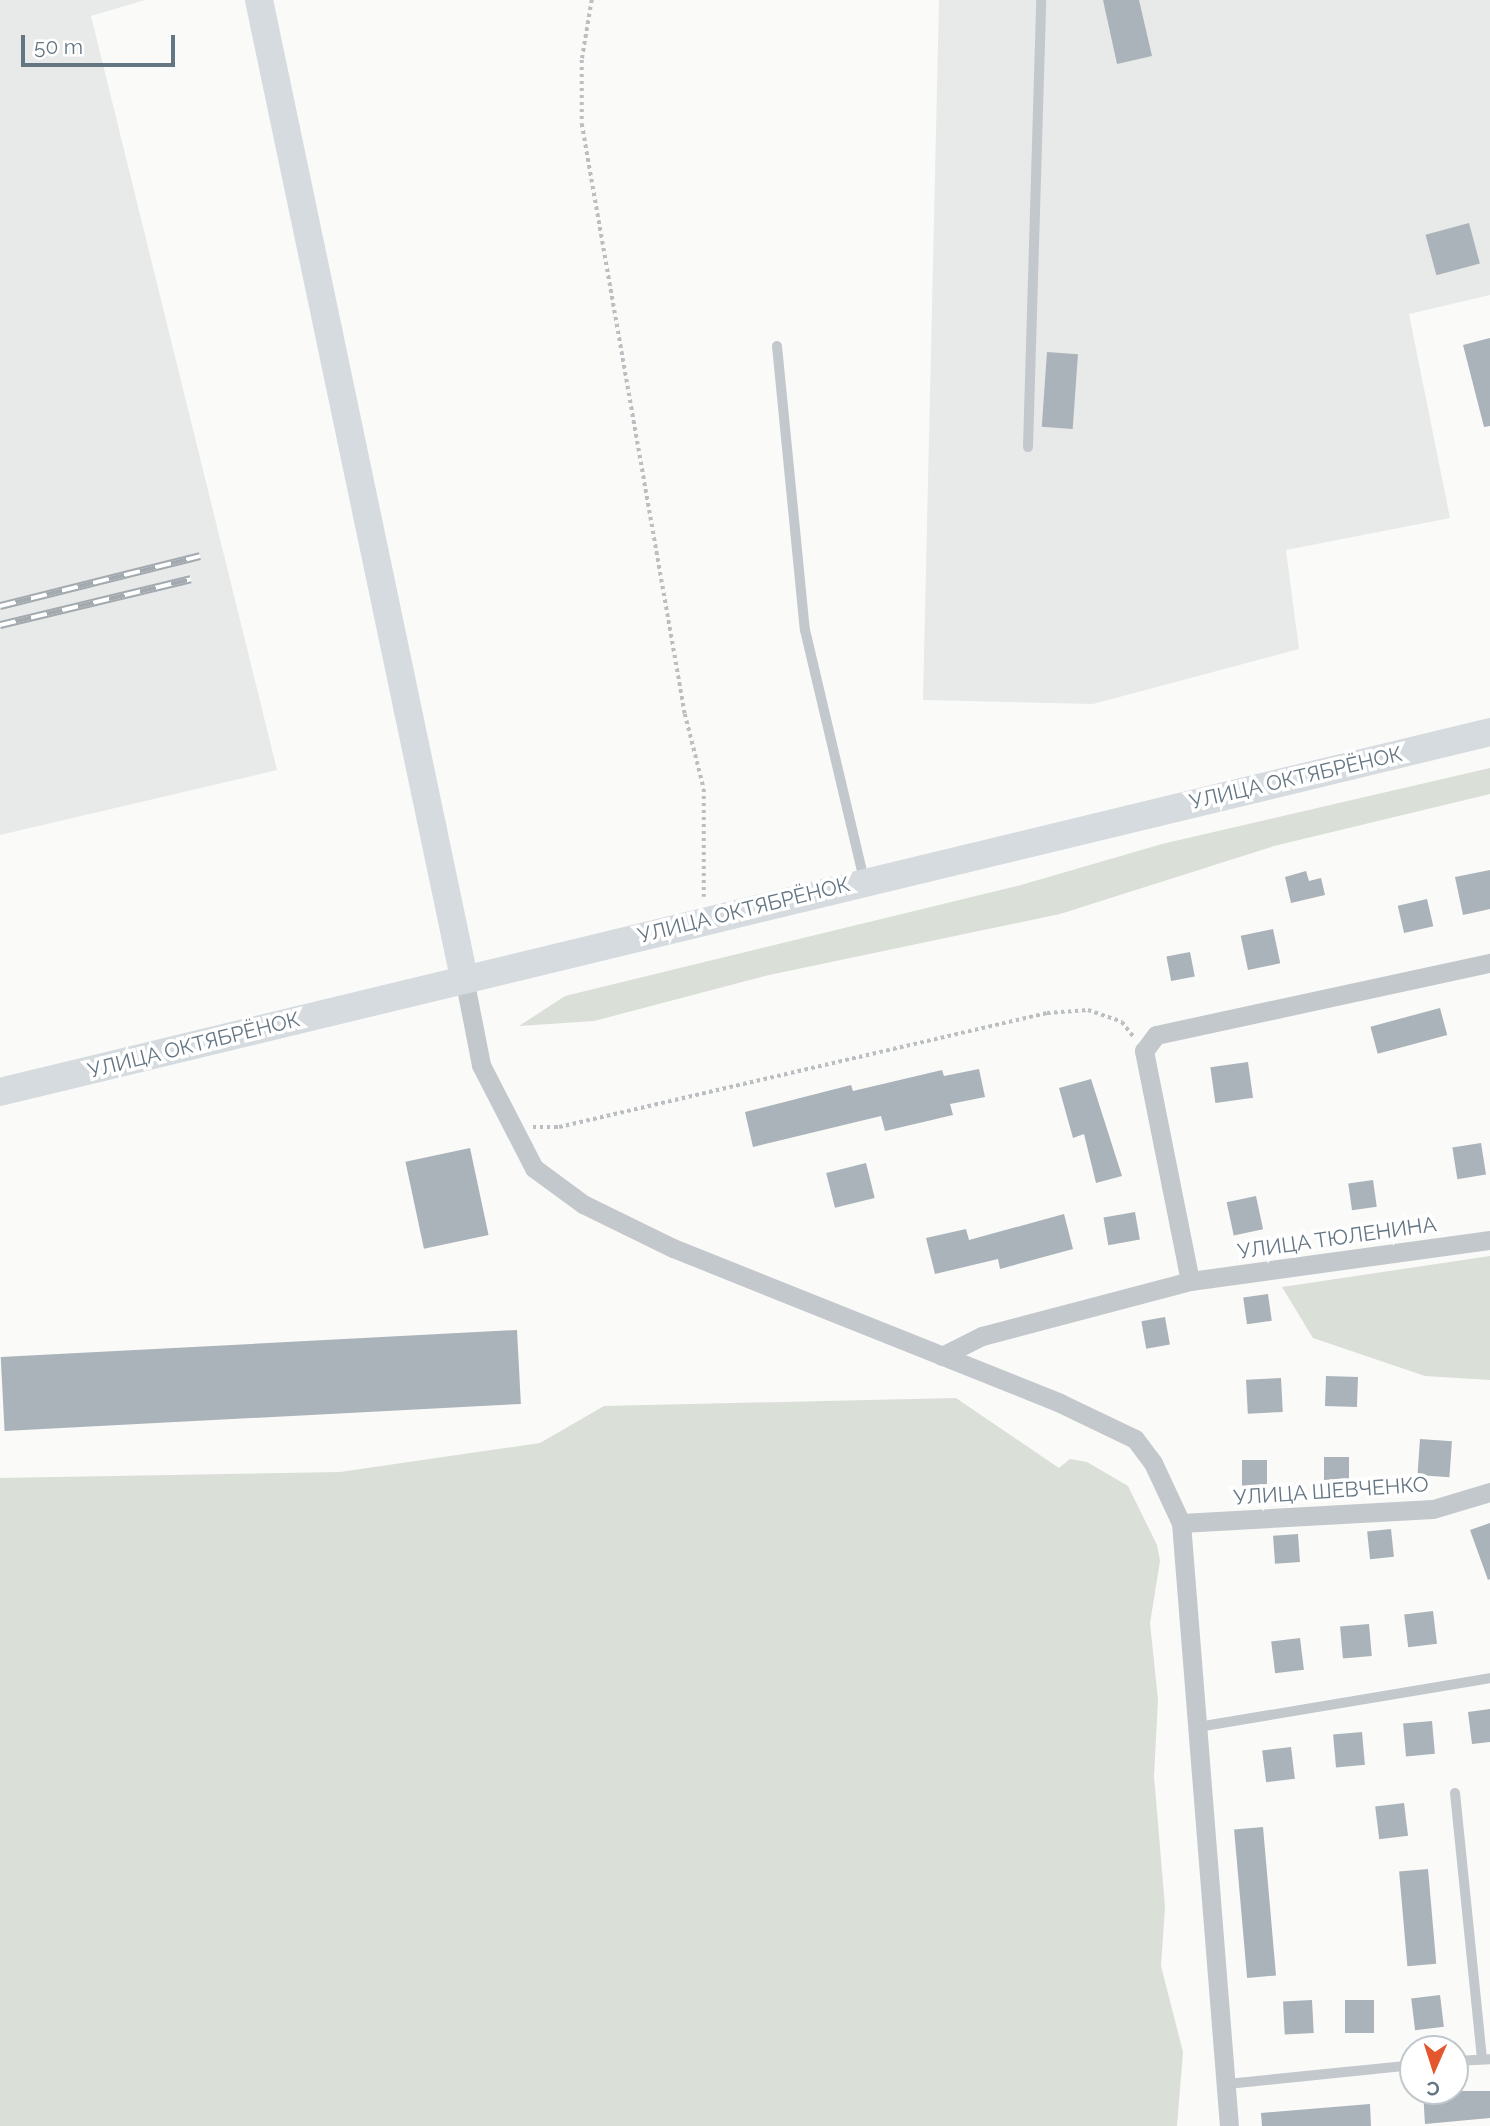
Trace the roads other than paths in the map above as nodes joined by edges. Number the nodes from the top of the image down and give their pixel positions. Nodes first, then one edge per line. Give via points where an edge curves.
1 (259, 0) edge
2 (1041, 0) edge
3 (776, 346) dead end
4 (1028, 447) dead end
5 (1490, 732) edge
6 (864, 881) junction
7 (1490, 963) edge
8 (464, 978) junction
9 (0, 1092) edge
10 (1490, 1240) edge
11 (1189, 1282) junction
12 (942, 1356) junction
13 (1490, 1492) edge
14 (1181, 1523) junction
15 (1490, 1678) edge
16 (1198, 1727) junction
17 (1455, 1793) dead end
18 (1486, 2059) edge
19 (1399, 2066) edge
20 (1227, 2084) junction
21 (1229, 2126) edge

1 - 8 street
2 - 4 lane
3 - 6 lane via 805,631
5 - 6 street, УЛИЦА ОКТЯБРЁНОК
6 - 8 street, УЛИЦА ОКТЯБРЁНОК
7 - 11 street via 1156,1035 1144,1051
8 - 9 street, УЛИЦА ОКТЯБРЁНОК
8 - 12 street via 481,1065 534,1168 583,1204 673,1248
10 - 11 street, УЛИЦА ТЮЛЕНИНА
11 - 12 street, УЛИЦА ТЮЛЕНИНА via 982,1336
12 - 14 street via 1135,1439 1167,1487
13 - 14 street, УЛИЦА ШЕВЧЕНКО via 1433,1509
14 - 16 street
15 - 16 lane
16 - 20 street
17 - 18 lane
19 - 20 lane
20 - 21 street

